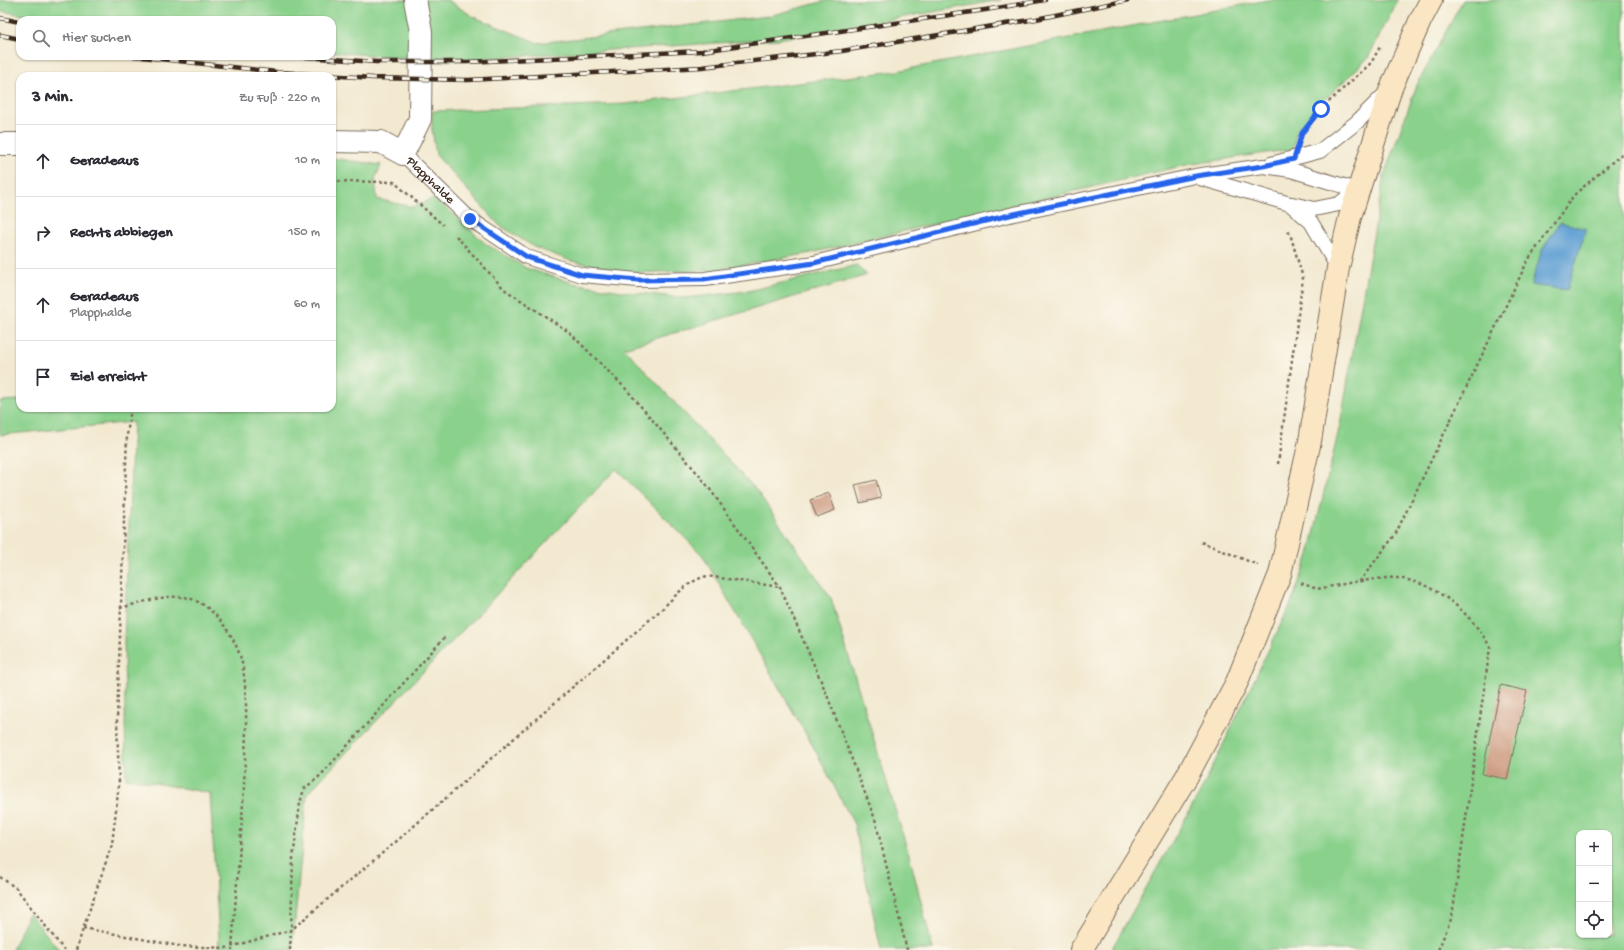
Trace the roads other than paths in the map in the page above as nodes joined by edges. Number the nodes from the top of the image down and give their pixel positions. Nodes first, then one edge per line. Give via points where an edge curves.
1 (415, 0) edge
2 (1431, 0) edge
3 (1391, 88) junction
4 (336, 141) edge
5 (0, 144) edge
6 (16, 144) edge
7 (403, 154) junction
8 (1263, 166) junction
9 (1196, 176) junction
10 (1357, 190) junction
11 (1286, 203) junction
12 (1338, 268) junction
13 (1081, 950) edge

1 - 7 street via 421,32 420,119
2 - 3 street
3 - 8 lane via 1357,122 1320,151
3 - 10 street
4 - 7 street, Plapphalde via 381,142
5 - 6 street
7 - 9 lane, Plapphalde via 470,219 527,257 582,275 638,280 704,279 814,263 1014,214
8 - 9 lane, Plapphalde
8 - 10 lane via 1291,170
9 - 11 lane
10 - 11 lane via 1339,204 1314,209
10 - 12 street
11 - 12 lane via 1311,222
12 - 13 street via 1310,441 1280,574 1234,689 1187,776

